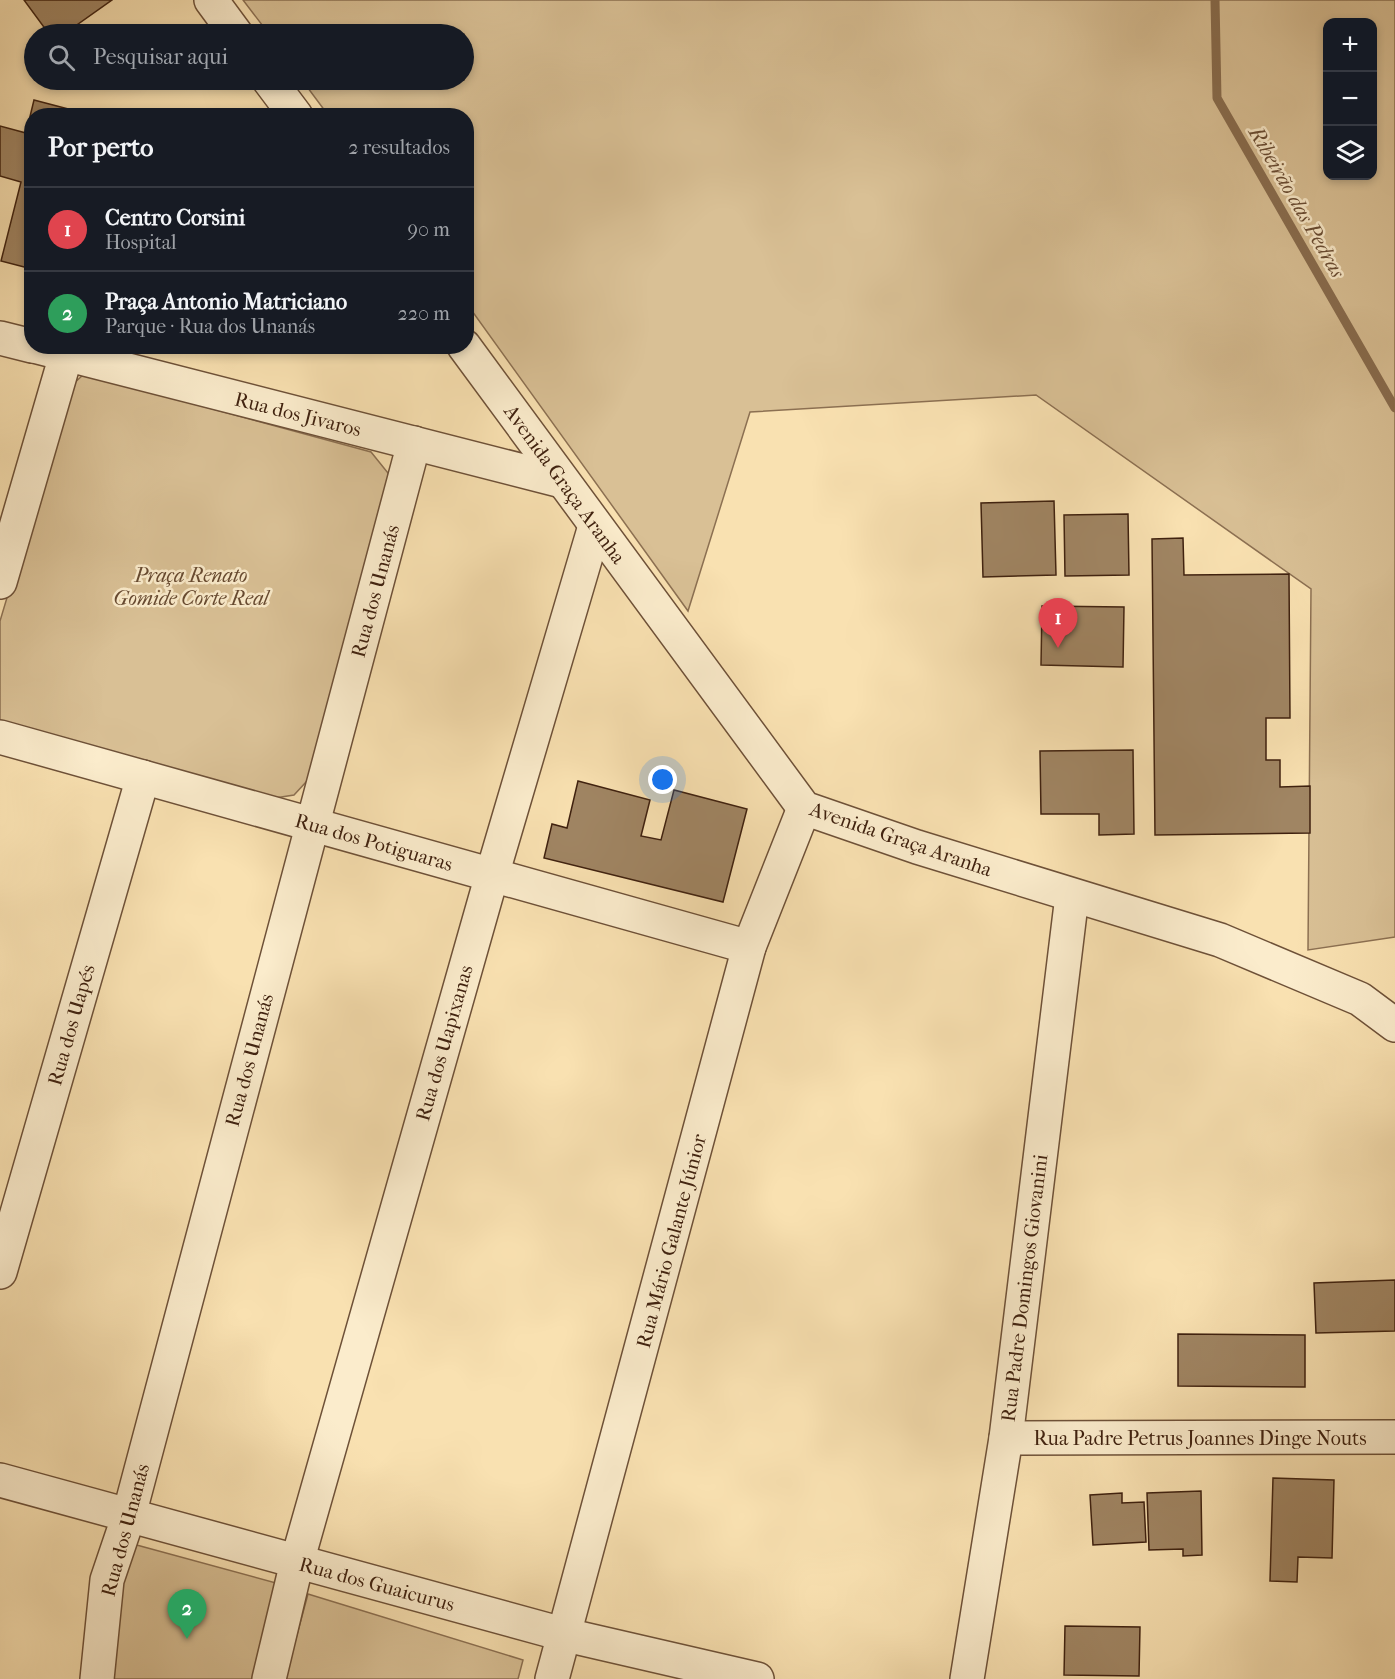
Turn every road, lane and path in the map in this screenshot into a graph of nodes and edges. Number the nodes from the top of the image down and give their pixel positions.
1 (211, 0) edge
2 (229, 24) edge
3 (276, 90) edge
4 (290, 108) edge
5 (0, 338) edge
6 (24, 344) edge
7 (62, 354) edge
8 (470, 354) edge
9 (66, 355) junction
10 (414, 443) junction
11 (562, 481) junction
12 (595, 526) junction
13 (0, 582) edge
14 (0, 737) edge
15 (143, 777) junction
16 (804, 808) junction
17 (312, 824) junction
18 (492, 875) junction
19 (1071, 896) junction
20 (748, 947) junction
21 (1395, 1025) edge
22 (0, 1272) edge
23 (1395, 1437) edge
24 (1006, 1438) junction
25 (0, 1480) edge
26 (129, 1515) junction
27 (297, 1562) junction
28 (566, 1635) junction
29 (97, 1679) edge
30 (269, 1679) edge
31 (552, 1679) edge
32 (757, 1679) edge
33 (967, 1679) edge

1 - 2 street
3 - 4 street
5 - 6 street, Rua dos Jivaros
7 - 9 street, Rua dos Jivaros
8 - 11 street, Avenida Graça Aranha
9 - 10 street, Rua dos Jivaros
9 - 13 street
10 - 11 street, Rua dos Jivaros
10 - 17 street, Rua dos Unanás
11 - 12 street, Avenida Graça Aranha
12 - 16 street, Avenida Graça Aranha
12 - 18 street, Rua dos Uapixanas
14 - 15 street, Rua dos Potiguaras
15 - 17 street, Rua dos Potiguaras
15 - 22 street, Rua dos Uapés
16 - 19 street, Avenida Graça Aranha
16 - 20 street, Rua Mário Galante Júnior
17 - 18 street, Rua dos Potiguaras
17 - 26 street, Rua dos Unanás
18 - 20 street, Rua dos Potiguaras
18 - 27 street, Rua dos Uapixanas
19 - 21 street, Avenida Graça Aranha
19 - 24 street, Rua Padre Domingos Giovanini
20 - 28 street, Rua Mário Galante Júnior
23 - 24 street, Rua Padre Petrus Joannes Dinge Nouts
24 - 33 street, Rua Padre Domingos Giovanini
25 - 26 street, Rua dos Guaicurus
26 - 27 street, Rua dos Guaicurus
26 - 29 street, Rua dos Unanás
27 - 28 street, Rua dos Guaicurus
27 - 30 street, Rua dos Uapixanas
28 - 31 street, Rua Mário Galante Júnior
28 - 32 street, Rua dos Guaicurus

